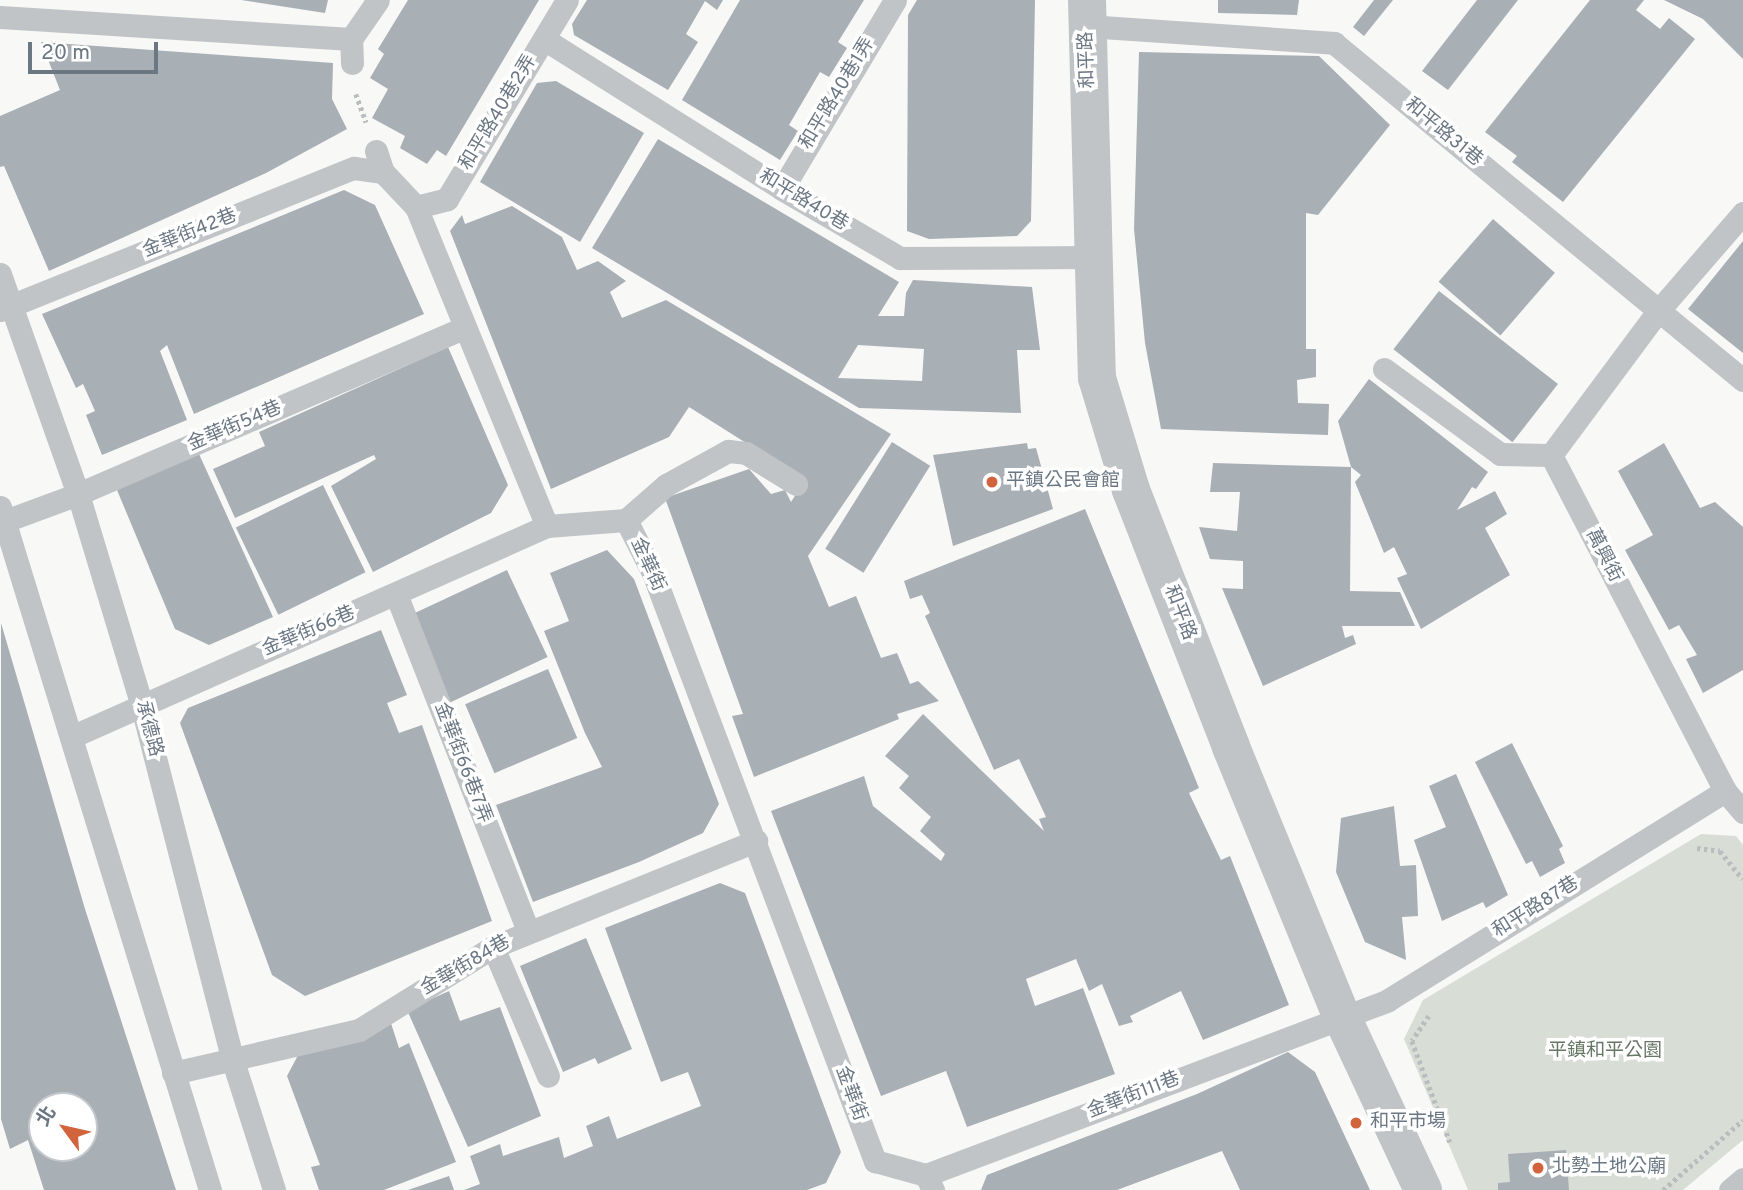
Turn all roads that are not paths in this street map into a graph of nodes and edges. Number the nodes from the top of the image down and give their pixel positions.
1 (378, 0) edge
2 (567, 0) edge
3 (895, 0) edge
4 (1087, 13) edge
5 (0, 17) edge
6 (351, 39) junction
7 (544, 39) junction
8 (352, 63) road end
9 (782, 189) junction
10 (416, 207) junction
11 (1743, 214) edge
12 (1093, 257) junction
13 (0, 274) edge
14 (6, 308) edge
15 (1658, 311) junction
16 (463, 328) junction
17 (1384, 369) dead end
18 (1743, 380) edge
19 (1551, 454) junction
20 (796, 484) dead end
21 (78, 495) junction
22 (2, 514) edge
23 (626, 520) junction
24 (547, 526) junction
25 (396, 594) junction
26 (141, 704) junction
27 (71, 737) junction
28 (1725, 791) junction
29 (1743, 812) edge
30 (756, 841) junction
31 (528, 931) junction
32 (493, 947) junction
33 (1342, 1017) junction
34 (232, 1058) junction
35 (173, 1073) junction
36 (548, 1076) dead end
37 (1743, 1179) edge
38 (925, 1185) edge
39 (210, 1190) edge
40 (274, 1190) edge
41 (1423, 1190) edge
42 (1730, 1190) edge

1 - 6 lane
2 - 7 lane, 和平路40巷2弄
3 - 9 lane, 和平路40巷1弄
4 - 12 street, 和平路
4 - 15 lane, 和平路31巷
5 - 6 lane
6 - 8 lane
7 - 9 lane, 和平路40巷
7 - 10 lane, 和平路40巷2弄
9 - 12 lane, 和平路40巷
10 - 14 lane, 金華街42巷
10 - 16 lane
11 - 15 lane
12 - 33 street, 和平路
13 - 14 lane, 承德路
14 - 21 lane, 承德路
15 - 18 lane, 和平路31巷
15 - 19 lane
16 - 21 lane, 金華街54巷
16 - 24 lane
17 - 19 lane
19 - 28 lane, 萬興街
20 - 23 lane
21 - 22 lane, 金華街54巷
21 - 26 lane, 承德路
22 - 27 lane
23 - 24 lane, 金華街
23 - 30 lane, 金華街
24 - 25 lane, 金華街66巷
25 - 26 lane, 金華街66巷
25 - 31 lane, 金華街66巷7弄
26 - 27 lane, 金華街66巷
26 - 34 lane, 承德路
27 - 35 lane
28 - 29 lane, 萬興街
28 - 33 lane, 和平路87巷
30 - 31 lane, 金華街84巷
30 - 38 lane, 金華街
31 - 32 lane, 金華街84巷
32 - 34 lane, 金華街84巷
32 - 36 lane
33 - 38 lane, 金華街111巷
33 - 41 street, 和平路
34 - 35 lane, 金華街84巷
34 - 40 lane, 承德路
35 - 39 lane
37 - 42 lane

